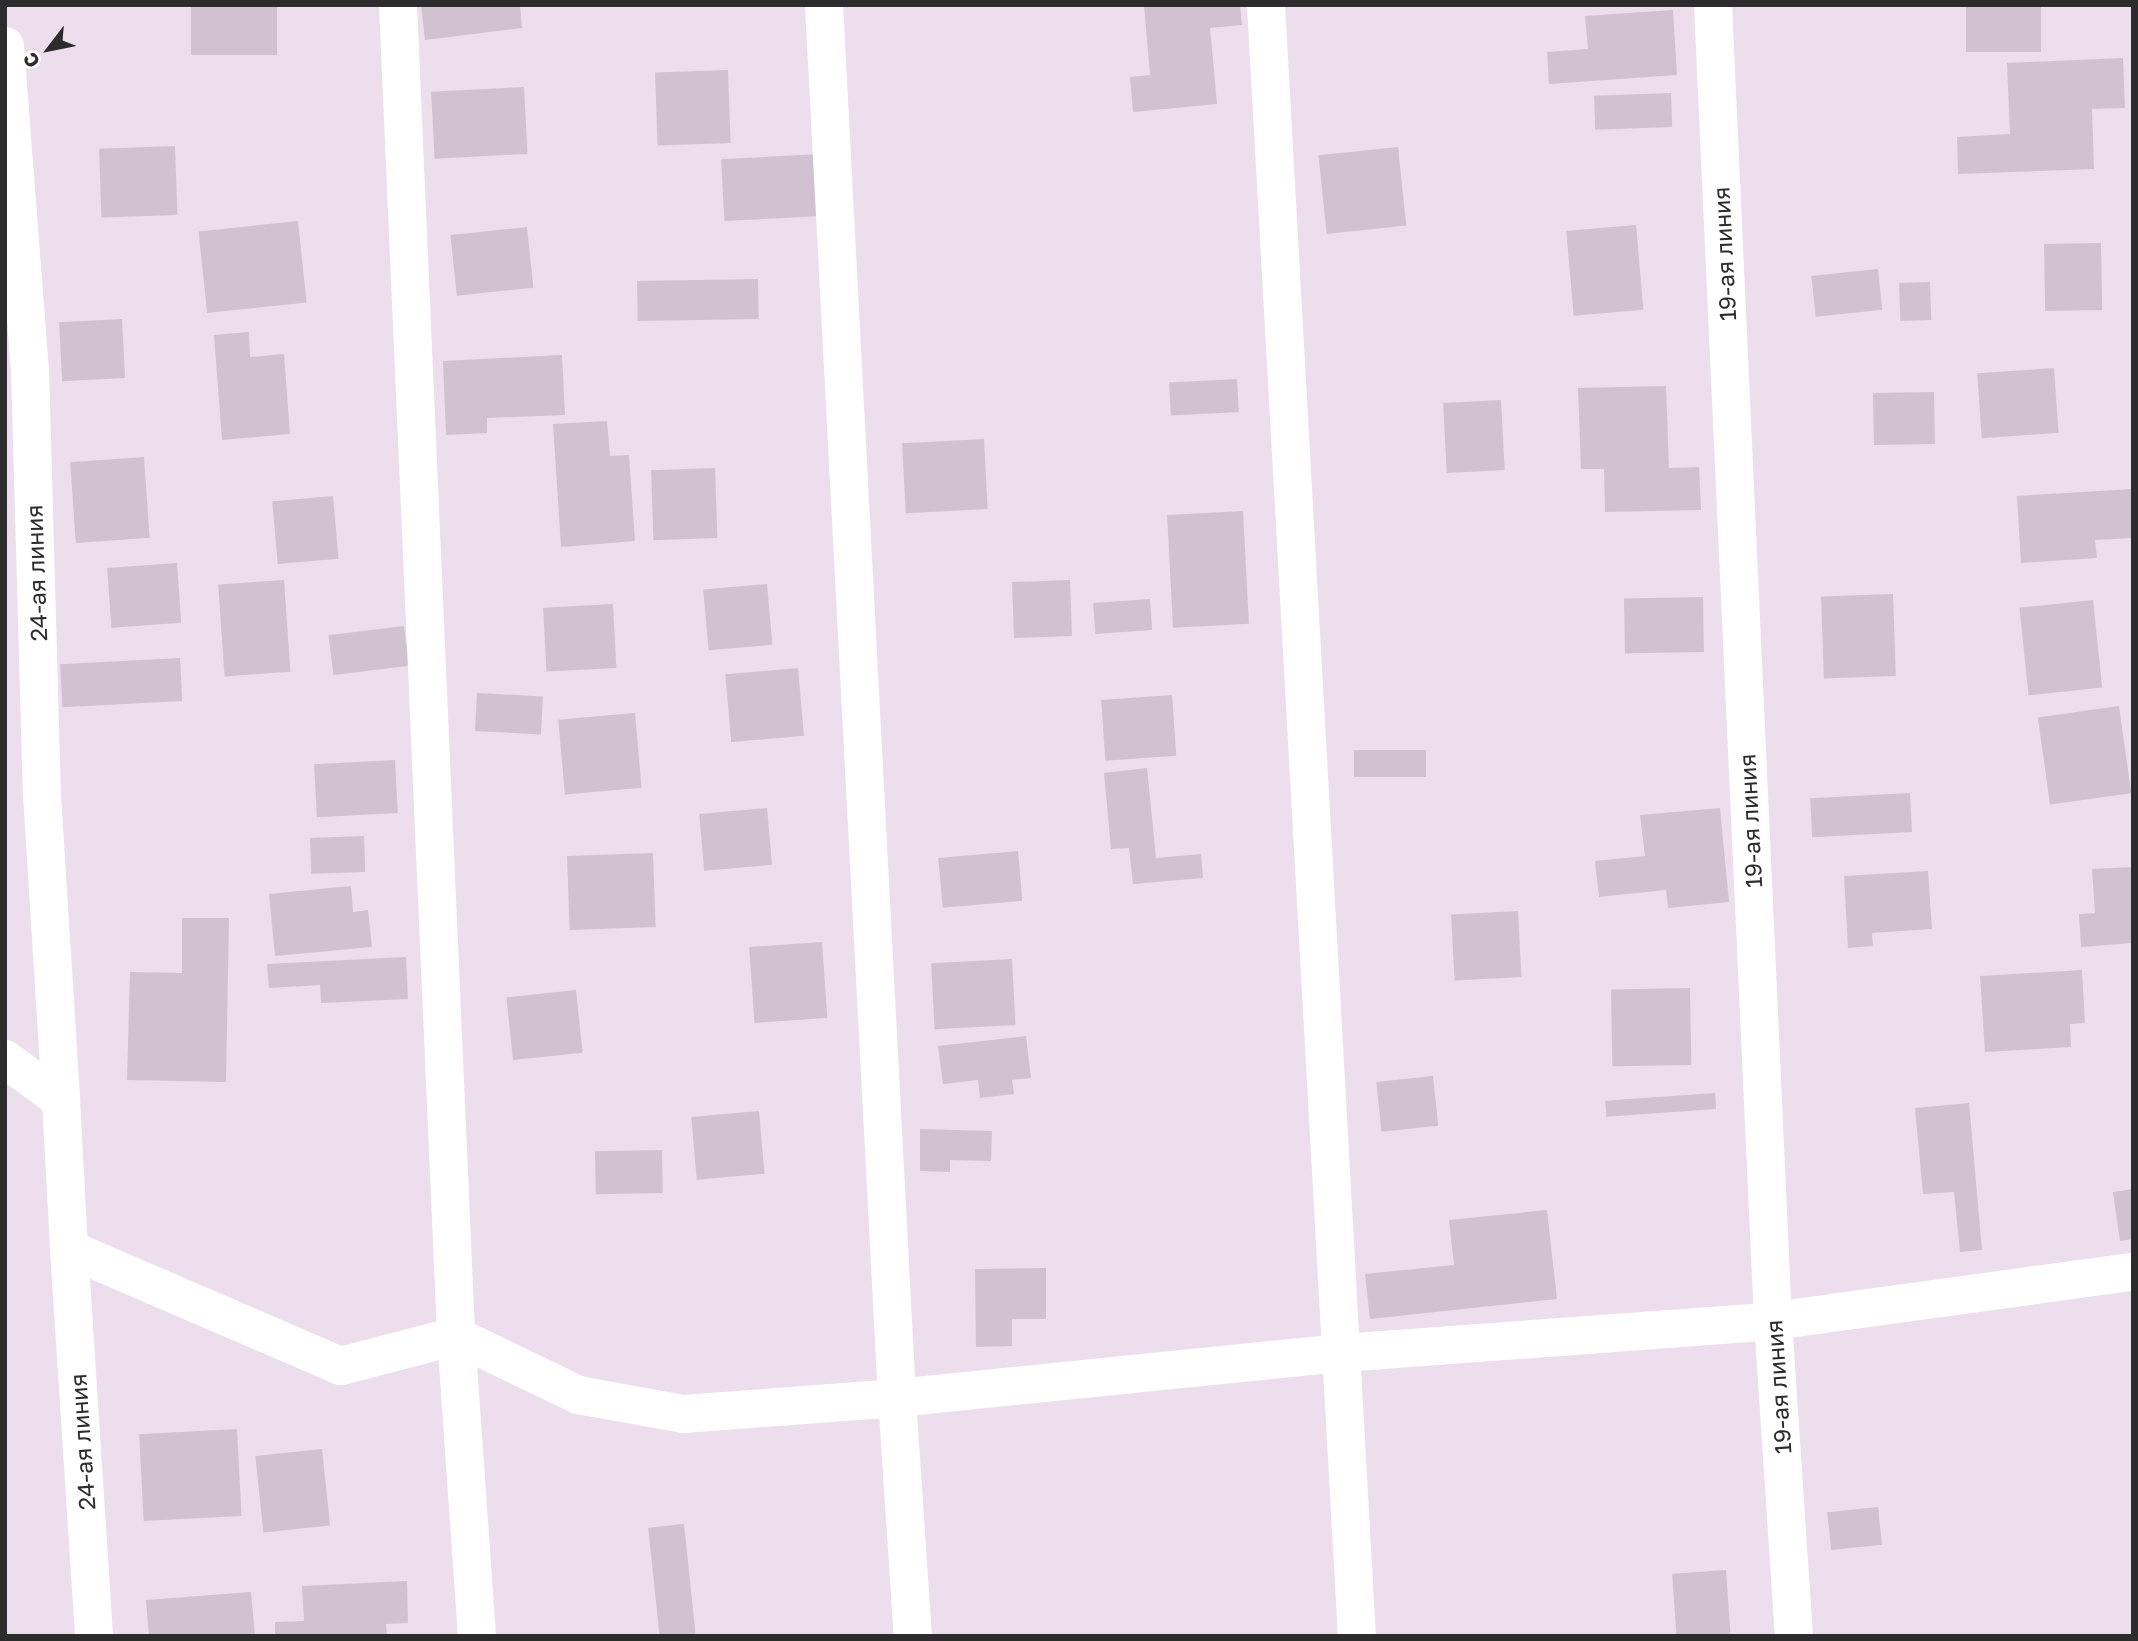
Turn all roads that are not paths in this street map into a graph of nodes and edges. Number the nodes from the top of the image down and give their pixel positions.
1 (398, 5) edge
2 (824, 5) edge
3 (1266, 5) edge
4 (1713, 5) edge
5 (5, 46) edge
6 (5, 1059) edge
7 (61, 1101) junction
8 (69, 1249) junction
9 (2133, 1272) edge
10 (1773, 1321) junction
11 (456, 1336) junction
12 (1342, 1353) junction
13 (897, 1398) junction
14 (94, 1636) edge
15 (477, 1636) edge
16 (913, 1636) edge
17 (1357, 1636) edge
18 (1794, 1636) edge

1 - 11 street
2 - 13 street
3 - 12 street
4 - 10 street, 19-ая линия
5 - 7 street, 24-ая линия
6 - 7 street
7 - 8 street, 24-ая линия
8 - 11 street
8 - 14 street, 24-ая линия
9 - 10 street
10 - 12 street
10 - 18 street, 19-ая линия
11 - 13 street
11 - 15 street
12 - 13 street
12 - 17 street
13 - 16 street

